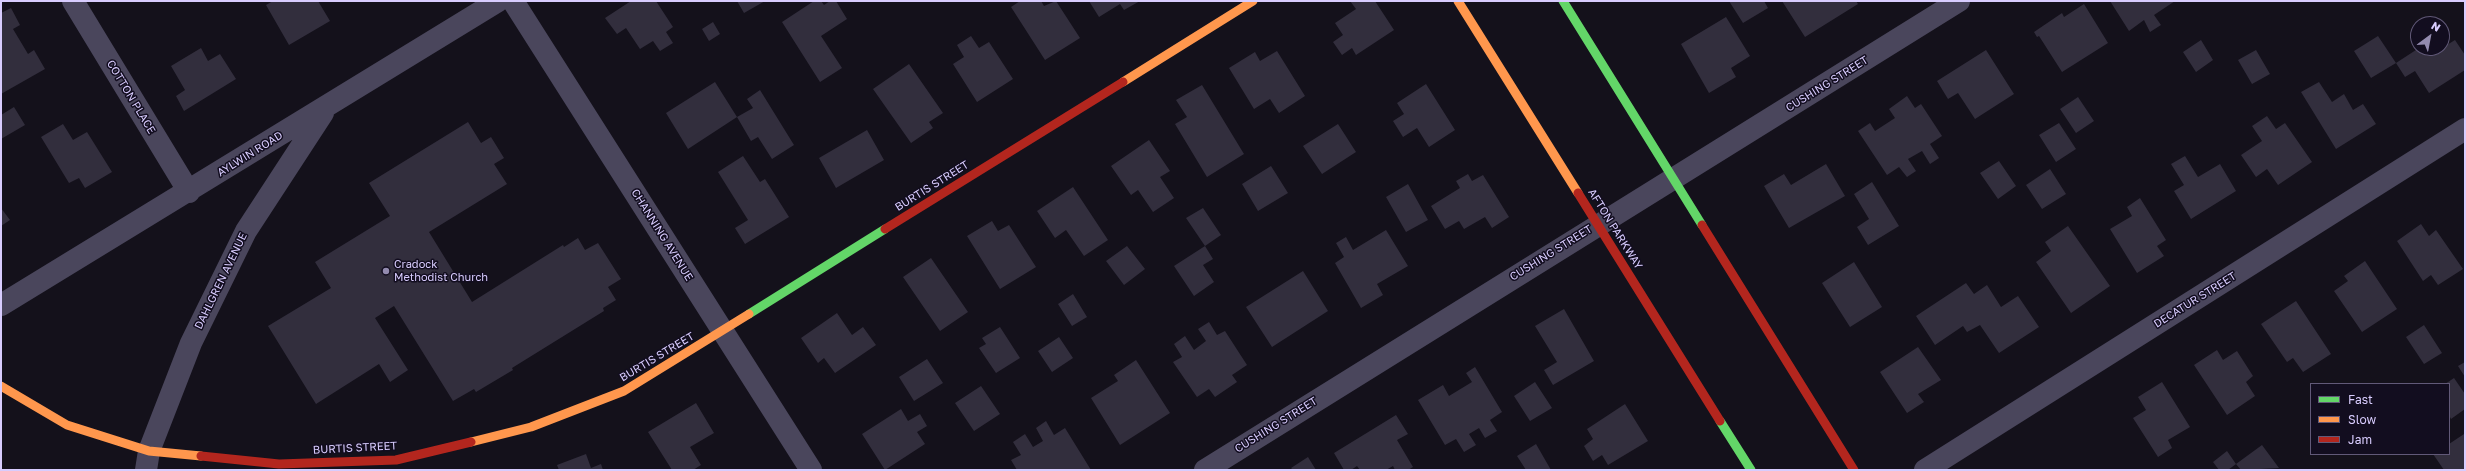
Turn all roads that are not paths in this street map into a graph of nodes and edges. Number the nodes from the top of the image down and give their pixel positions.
1 (73, 1) edge
2 (498, 1) edge
3 (513, 1) edge
4 (1253, 1) edge
5 (1458, 1) edge
6 (1563, 1) edge
7 (1959, 1) edge
8 (327, 107) junction
9 (2465, 129) edge
10 (1674, 180) junction
11 (189, 192) junction
12 (1598, 224) junction
13 (1, 305) edge
14 (723, 331) junction
15 (1, 386) edge
16 (148, 460) edge
17 (811, 470) edge
18 (1205, 470) edge
19 (1751, 470) edge
20 (1854, 470) edge
21 (1925, 470) edge

1 - 11 street, COTTON PLACE
2 - 8 street, AYLWIN ROAD
3 - 14 street, CHANNING AVENUE
4 - 14 street, BURTIS STREET
5 - 12 street, AFTON PARKWAY
6 - 10 street
7 - 10 street, CUSHING STREET
8 - 11 street, AYLWIN ROAD
8 - 16 street, DAHLGREN AVENUE
9 - 21 street, DECATUR STREET
10 - 12 street, CUSHING STREET
10 - 20 street
11 - 13 street, AYLWIN ROAD
12 - 18 street, CUSHING STREET
12 - 19 street, AFTON PARKWAY
14 - 16 street, BURTIS STREET
14 - 17 street, CHANNING AVENUE
15 - 16 street, BURTIS STREET

